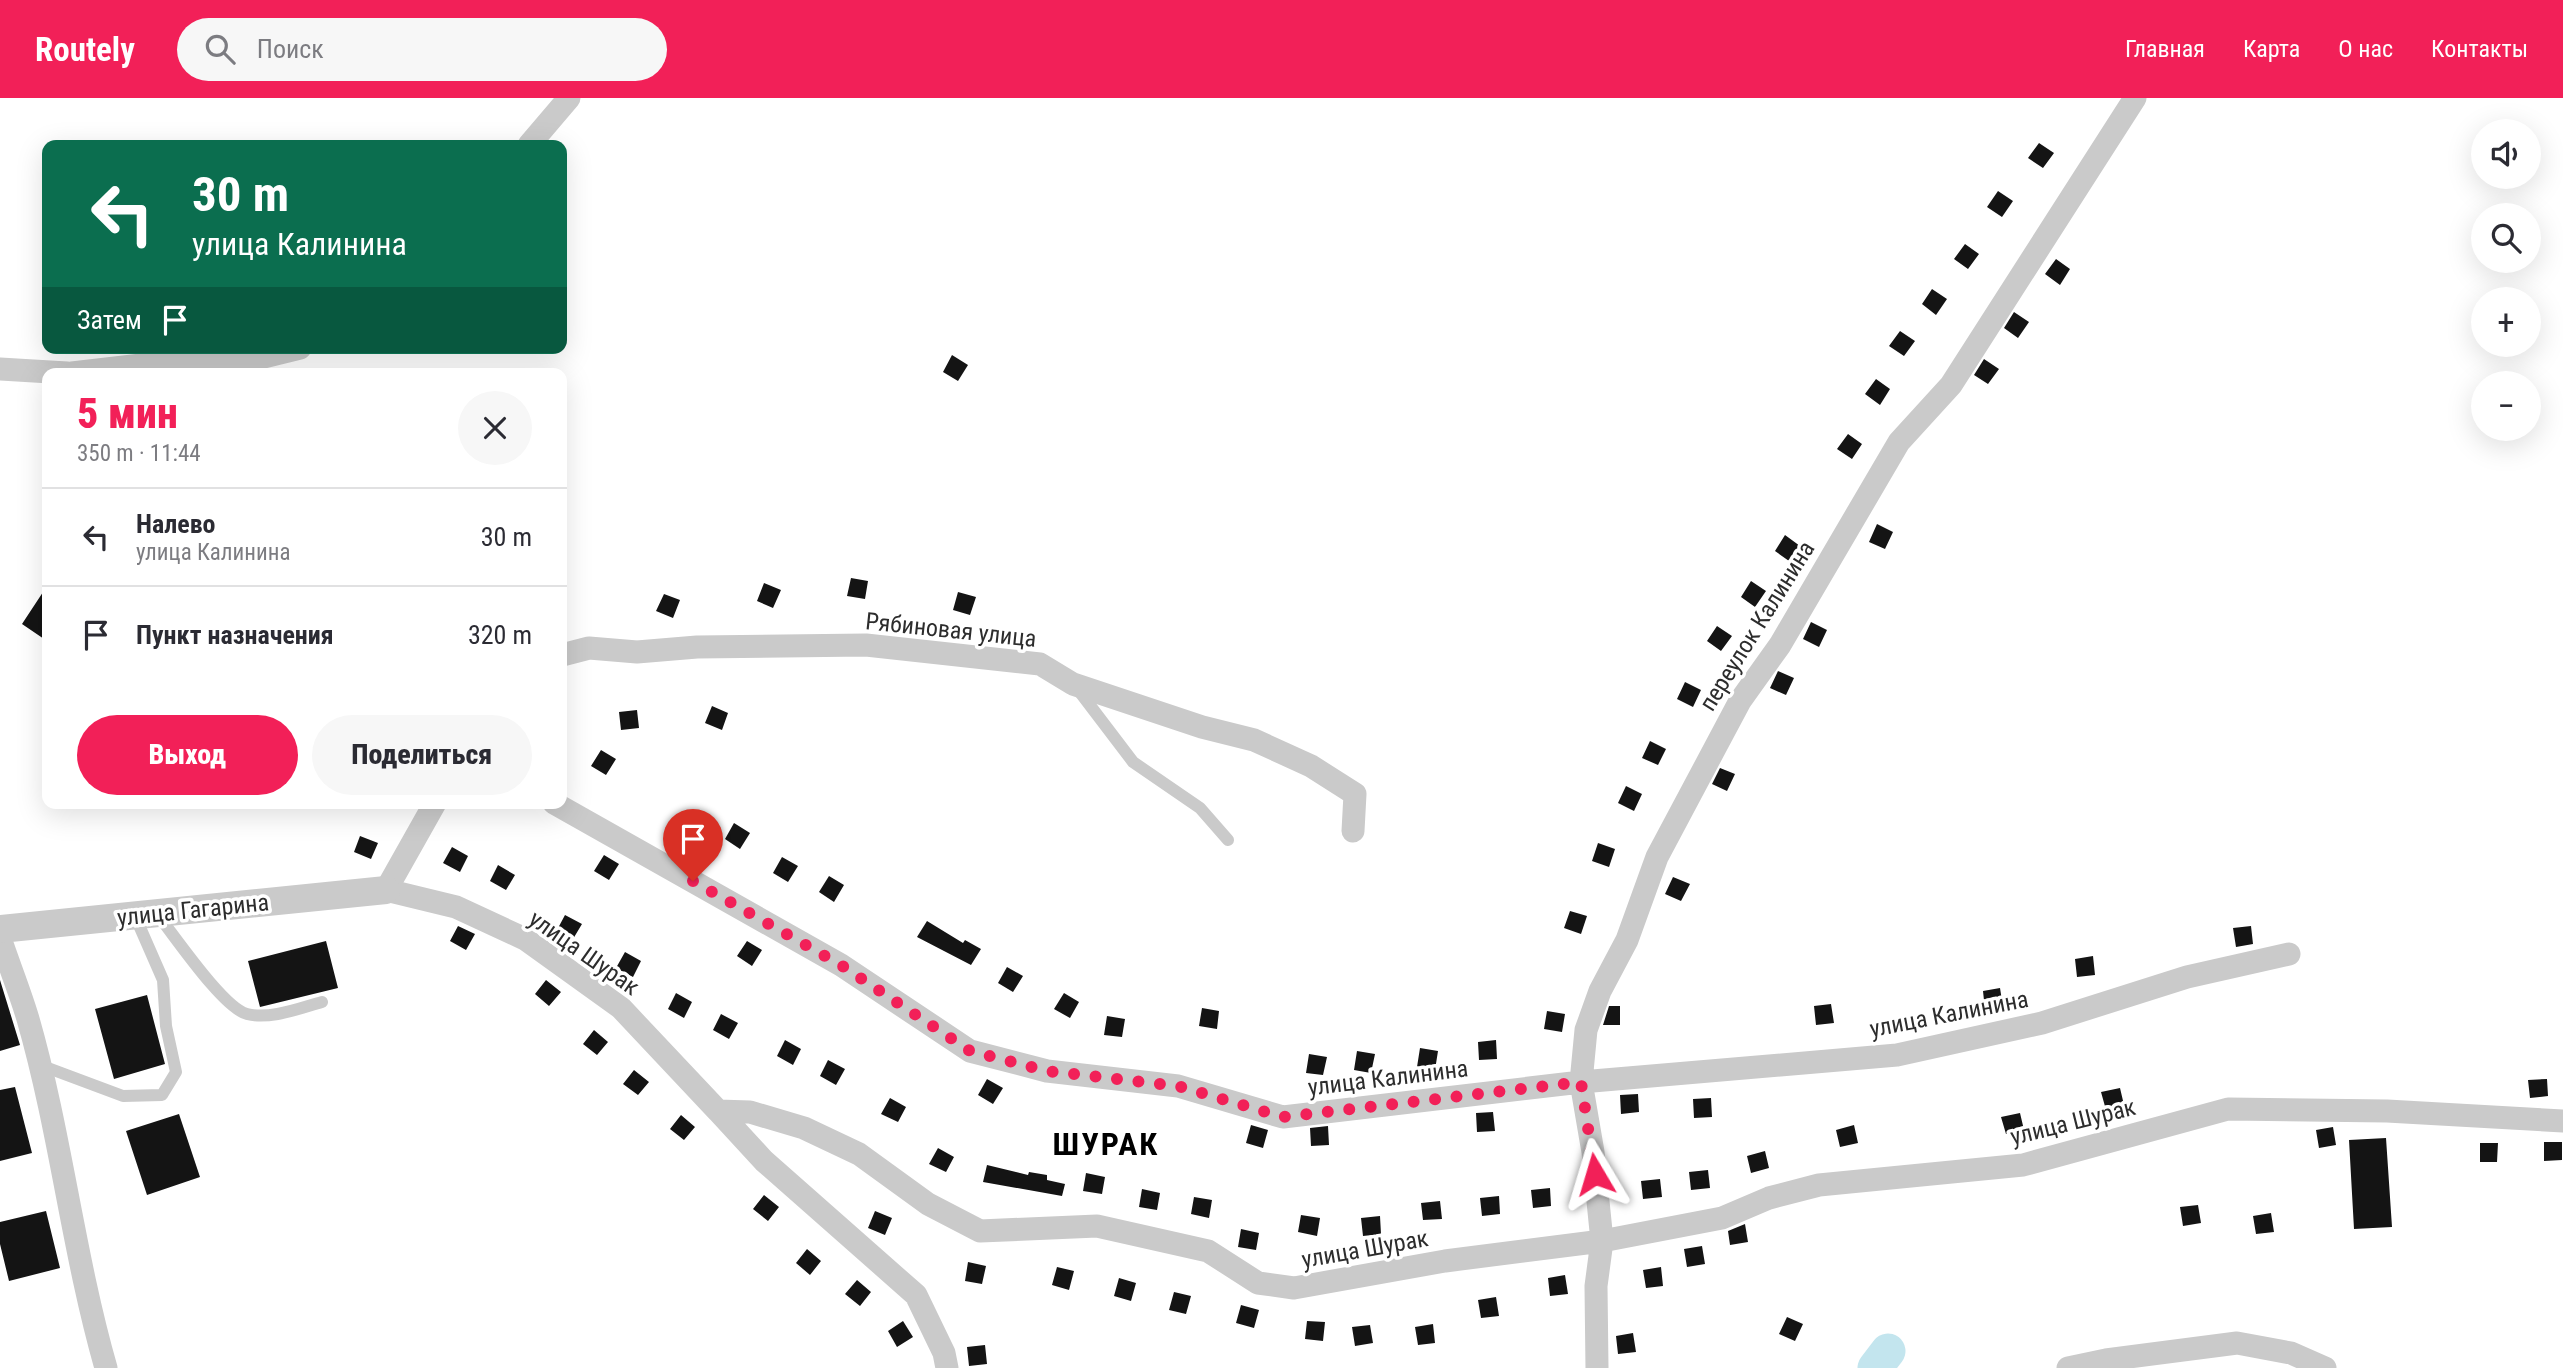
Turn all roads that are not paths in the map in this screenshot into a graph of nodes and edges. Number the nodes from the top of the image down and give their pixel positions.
1 (569, 98) edge
2 (2136, 98) edge
3 (534, 140) edge
4 (276, 354) edge
5 (114, 368) edge
6 (0, 369) edge
7 (42, 371) edge
8 (567, 654) edge
9 (1073, 684) junction
10 (432, 809) edge
11 (565, 809) edge
12 (1353, 831) dead end
13 (1227, 840) dead end
14 (386, 890) junction
15 (146, 914) junction
16 (0, 929) edge
17 (0, 938) edge
18 (2289, 954) dead end
19 (322, 1002) dead end
20 (38, 1065) junction
21 (1581, 1082) junction
22 (718, 1111) junction
23 (2563, 1121) edge
24 (1602, 1241) junction
25 (106, 1368) edge
26 (947, 1368) edge
27 (1597, 1368) edge
28 (2068, 1368) edge
29 (2325, 1368) edge

1 - 3 street
2 - 21 street, переулок Калинина
4 - 5 street
6 - 7 street
8 - 9 street, Рябиновая улица
9 - 12 street, Рябиновая улица
9 - 13 lane
10 - 14 street
11 - 21 street, улица Калинина
14 - 15 street, улица Гагарина
14 - 22 street, улица Шурак
15 - 16 street, улица Гагарина
15 - 19 lane
15 - 20 lane
17 - 20 street
18 - 21 street, улица Калинина
20 - 25 street
21 - 24 street, переулок Калинина
22 - 24 street, улица Шурак
22 - 26 street, улица Шурак
23 - 24 street, улица Шурак
24 - 27 street
28 - 29 street

